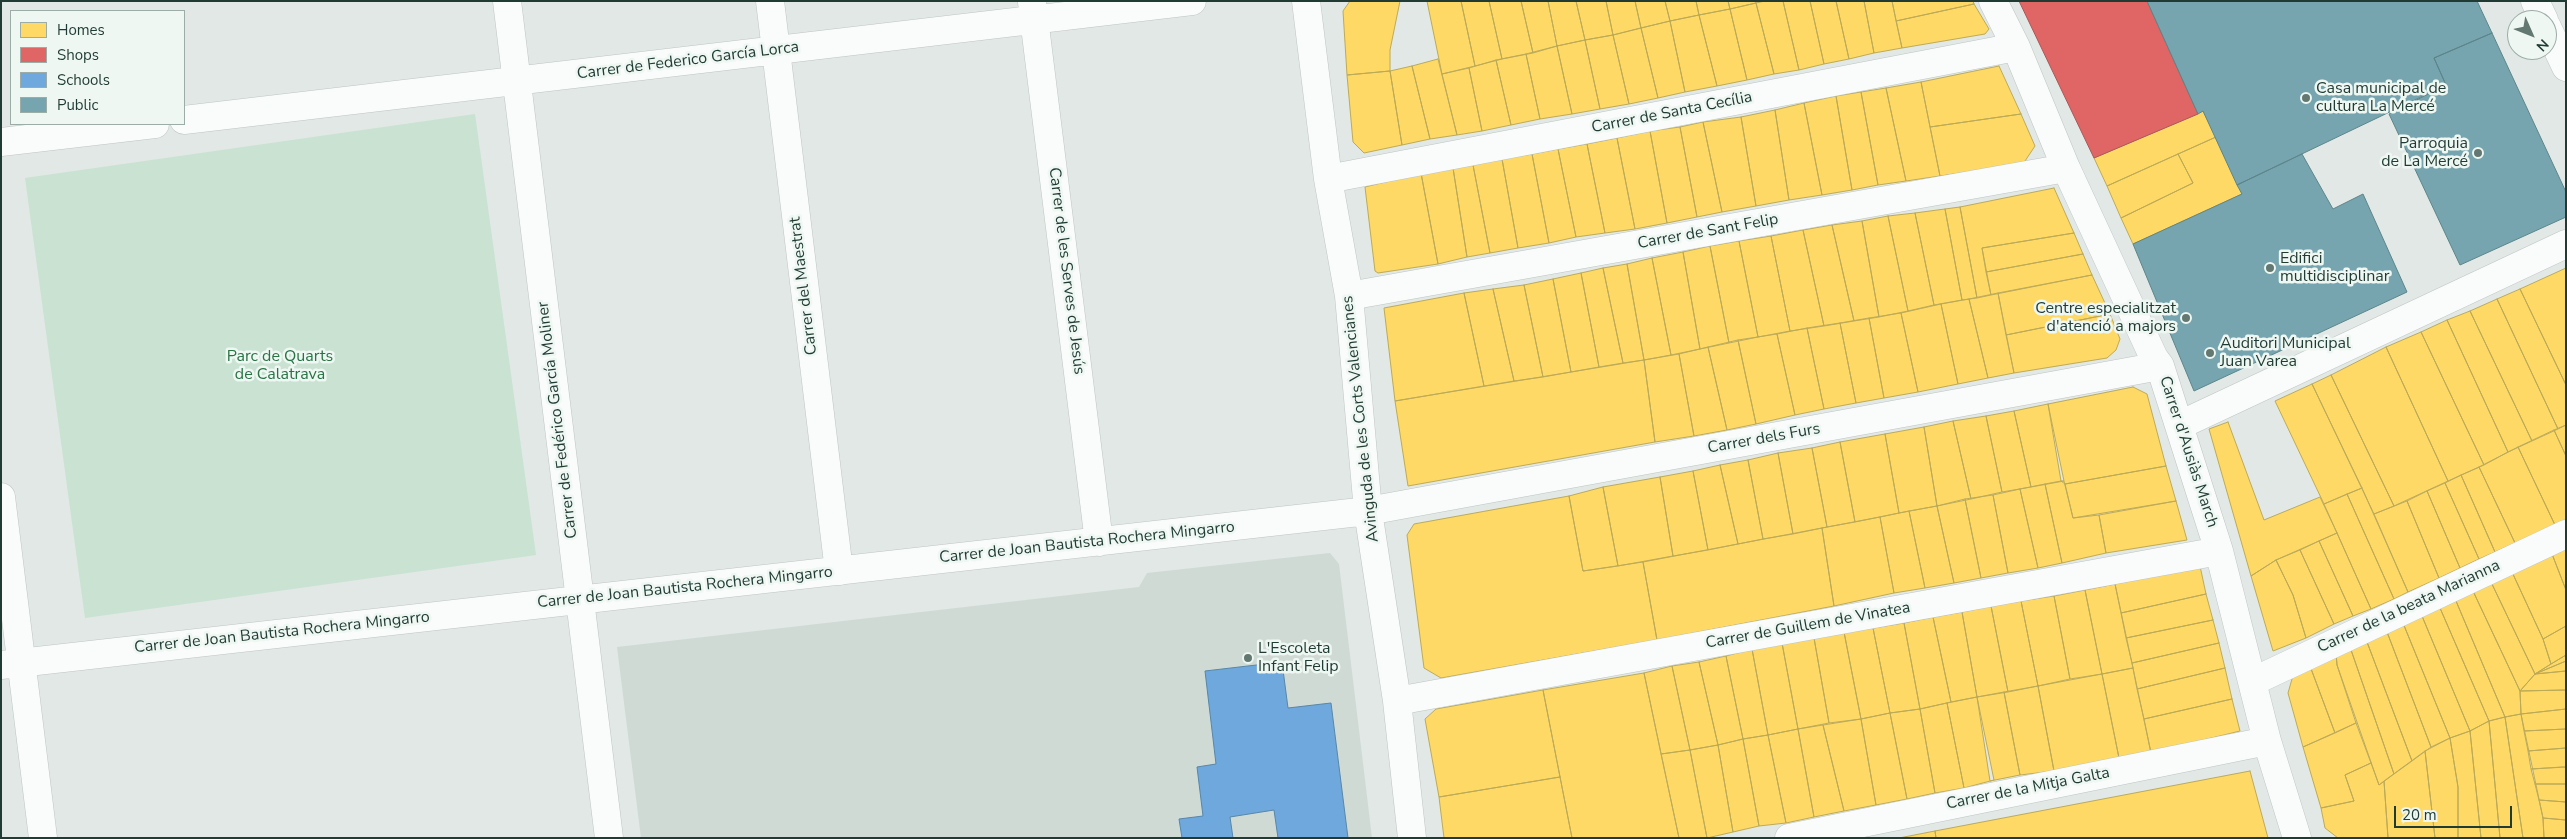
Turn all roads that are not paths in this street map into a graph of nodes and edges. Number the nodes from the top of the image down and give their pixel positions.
1 (507, 1) edge
2 (770, 1) edge
3 (1192, 1) edge
4 (1306, 1) edge
5 (1994, 1) edge
6 (1033, 11) edge
7 (2016, 47) junction
8 (2557, 48) edge
9 (776, 50) junction
10 (2566, 67) edge
11 (516, 81) junction
12 (185, 120) edge
13 (146, 125) edge
14 (1, 142) edge
15 (2066, 168) junction
16 (1328, 179) junction
17 (2566, 244) edge
18 (1349, 296) junction
19 (2160, 366) junction
20 (2180, 425) junction
21 (1, 497) edge
22 (1368, 511) junction
23 (2566, 534) edge
24 (1099, 542) junction
25 (2219, 551) junction
26 (839, 571) junction
27 (580, 600) junction
28 (11, 664) edge
29 (2254, 681) junction
30 (1397, 701) junction
31 (2267, 741) junction
32 (43, 838) edge
33 (609, 838) edge
34 (1412, 838) edge
35 (1789, 838) edge
36 (2297, 838) edge

1 - 11 street, Carrer de Fedérico García Moliner
2 - 9 street, Carrer del Maestrat
3 - 6 street, Carrer de Federico García Lorca
4 - 16 street, Avinguda de les Corts Valencianes
5 - 7 street, Carrer d'Ausiàs March
6 - 9 street, Carrer de Federico García Lorca
6 - 24 street, Carrer de les Serves de Jesús
7 - 15 street, Carrer d'Ausiàs March
7 - 16 street, Carrer de Santa Cecília
8 - 10 street
9 - 11 street, Carrer de Federico García Lorca
9 - 26 street, Carrer del Maestrat
11 - 12 street, Carrer de Federico García Lorca
11 - 27 street, Carrer de Fedérico García Moliner
13 - 14 street
15 - 18 street, Carrer de Sant Felip
15 - 19 street, Carrer d'Ausiàs March
16 - 18 street, Avinguda de les Corts Valencianes
17 - 20 street
18 - 22 street, Avinguda de les Corts Valencianes
19 - 20 street, Carrer d'Ausiàs March
19 - 22 street, Carrer dels Furs
20 - 25 street, Carrer d'Ausiàs March
21 - 28 street
22 - 24 street, Carrer de Joan Bautista Rochera Mingarro
22 - 30 street, Avinguda de les Corts Valencianes
23 - 29 street, Carrer de la beata Marianna
24 - 26 street, Carrer de Joan Bautista Rochera Mingarro
25 - 29 street, Carrer d'Ausiàs March
25 - 30 street, Carrer de Guillem de Vinatea
26 - 27 street, Carrer de Joan Bautista Rochera Mingarro
27 - 28 street, Carrer de Joan Bautista Rochera Mingarro
27 - 33 street, Carrer de Fedérico García Moliner
28 - 32 street
29 - 31 street, Carrer d'Ausiàs March
30 - 34 street, Avinguda de les Corts Valencianes
31 - 35 street, Carrer de la Mitja Galta
31 - 36 street, Carrer d'Ausiàs March

